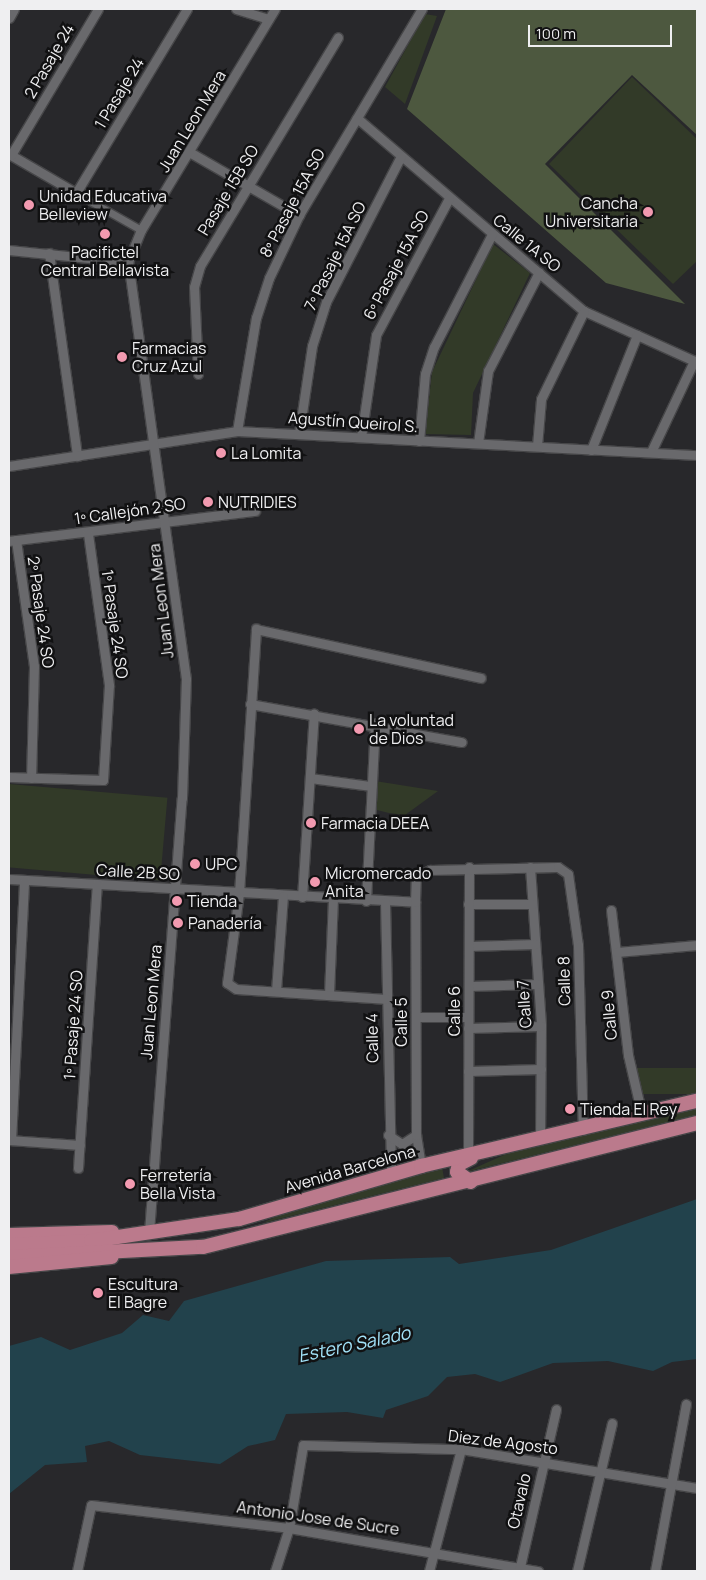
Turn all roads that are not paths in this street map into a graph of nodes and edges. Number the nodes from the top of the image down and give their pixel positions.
1 (14, 9) edge
2 (98, 9) edge
3 (187, 9) edge
4 (236, 9) edge
5 (275, 9) edge
6 (422, 9) edge
7 (9, 18) edge
8 (269, 19) junction
9 (338, 37) dead end
10 (357, 118) junction
11 (192, 153) junction
12 (10, 154) edge
13 (401, 156) junction
14 (249, 185) junction
15 (76, 192) junction
16 (449, 198) junction
17 (299, 215) junction
18 (142, 230) junction
19 (492, 234) junction
20 (9, 250) edge
21 (49, 253) junction
22 (128, 262) junction
23 (539, 272) junction
24 (584, 311) junction
25 (637, 335) junction
26 (696, 361) edge
27 (198, 374) dead end
28 (237, 431) junction
29 (299, 433) junction
30 (360, 437) junction
31 (419, 441) junction
32 (478, 443) junction
33 (154, 444) junction
34 (537, 446) junction
35 (591, 450) junction
36 (651, 452) junction
37 (697, 455) edge
38 (76, 456) junction
39 (9, 466) edge
40 (255, 511) dead end
41 (166, 519) junction
42 (88, 533) junction
43 (12, 541) edge
44 (482, 678) dead end
45 (250, 704) junction
46 (314, 713) junction
47 (375, 723) junction
48 (462, 742) dead end
49 (9, 777) edge
50 (31, 778) junction
51 (310, 778) junction
52 (372, 786) junction
53 (469, 867) junction
54 (530, 867) junction
55 (416, 876) joint
56 (9, 879) edge
57 (24, 880) junction
58 (97, 885) junction
59 (175, 889) junction
60 (239, 893) junction
61 (283, 896) junction
62 (302, 897) junction
63 (333, 899) junction
64 (366, 901) junction
65 (385, 902) junction
66 (415, 902) junction
67 (468, 904) junction
68 (532, 904) junction
69 (611, 910) dead end
70 (535, 944) junction
71 (697, 945) edge
72 (469, 946) junction
73 (617, 952) junction
74 (537, 984) junction
75 (469, 986) junction
76 (276, 990) junction
77 (329, 994) junction
78 (387, 999) junction
79 (416, 1017) junction
80 (468, 1018) junction
81 (541, 1026) junction
82 (468, 1028) junction
83 (541, 1069) junction
84 (468, 1071) junction
85 (697, 1101) edge
86 (642, 1115) junction
87 (697, 1123) edge
88 (583, 1130) junction
89 (388, 1134) junction
90 (416, 1135) junction
91 (540, 1139) junction
92 (10, 1140) edge
93 (80, 1145) junction
94 (486, 1152) junction
95 (468, 1156) junction
96 (439, 1162) junction
97 (421, 1166) junction
98 (78, 1168) dead end
99 (391, 1175) junction
100 (471, 1182) junction
101 (434, 1192) junction
102 (149, 1232) junction
103 (9, 1251) edge
104 (686, 1404) dead end
105 (556, 1409) dead end
106 (612, 1423) dead end
107 (461, 1449) junction
108 (544, 1462) junction
109 (600, 1470) junction
110 (672, 1483) junction
111 (697, 1488) edge
112 (289, 1528) junction
113 (435, 1551) junction
114 (519, 1569) edge
115 (77, 1571) edge
116 (275, 1571) edge
117 (429, 1571) edge
118 (538, 1571) edge
119 (577, 1571) edge
120 (655, 1571) edge

1 - 7 street
2 - 12 street, 2 Pasaje 24
3 - 15 street, 1 Pasaje 24
4 - 8 street
5 - 8 street, Juan Leon Mera
6 - 10 street, 8º Pasaje 15A SO
8 - 11 street, Juan Leon Mera
9 - 14 street, Pasaje 15B SO
10 - 13 street, Calle 1A SO
10 - 17 street, 8º Pasaje 15A SO
11 - 14 street
11 - 18 street, Juan Leon Mera
12 - 15 street
13 - 16 street, Calle 1A SO
13 - 29 street, 7º Pasaje 15A SO
14 - 17 street
14 - 27 street, Pasaje 15B SO
15 - 18 street
16 - 19 street, Calle 1A SO
16 - 30 street, 6º Pasaje 15A SO
17 - 28 street, 8º Pasaje 15A SO
18 - 22 street, Juan Leon Mera
19 - 23 street, Calle 1A SO
19 - 31 street
20 - 21 street
21 - 22 street
21 - 38 street
22 - 33 street, Juan Leon Mera
23 - 24 street, Calle 1A SO
23 - 32 street
24 - 25 street, Calle 1A SO
24 - 34 street
25 - 26 street, Calle 1A SO
25 - 35 street
26 - 36 street
28 - 29 street, Agustín Queirol S.
28 - 33 street, Agustín Queirol S.
29 - 30 street, Agustín Queirol S.
30 - 31 street, Agustín Queirol S.
31 - 32 street, Agustín Queirol S.
32 - 34 street, Agustín Queirol S.
33 - 38 street, Agustín Queirol S.
33 - 41 street, Juan Leon Mera
34 - 35 street, Agustín Queirol S.
35 - 36 street, Agustín Queirol S.
36 - 37 street, Agustín Queirol S.
38 - 39 street, Agustín Queirol S.
40 - 41 street, 1º Callejón 2 SO
41 - 42 street, 1º Callejón 2 SO
41 - 59 street, Juan Leon Mera
42 - 43 street, 1º Callejón 2 SO
42 - 50 street, 1º Pasaje 24 SO
43 - 50 street, 2º Pasaje 24 SO
44 - 45 street
45 - 46 street
45 - 60 street
46 - 47 street
46 - 51 street
47 - 48 street
47 - 52 street
49 - 50 street
51 - 52 street
51 - 62 street
52 - 64 street
53 - 54 street, Calle 8
53 - 55 street, Calle 8
53 - 67 street, Calle 6
54 - 68 street, Calle 7
54 - 88 street, Calle 8
55 - 66 street, Calle 5
56 - 57 street, Calle 2B SO
57 - 58 street, Calle 2B SO
57 - 92 street
58 - 59 street, Calle 2B SO
58 - 93 street, 1º Pasaje 24 SO
59 - 60 street, Calle 2B SO
59 - 102 street, Juan Leon Mera
60 - 61 street, Calle 2B SO
60 - 76 street
61 - 62 street, Calle 2B SO
61 - 76 street
62 - 63 street, Calle 2B SO
63 - 64 street, Calle 2B SO
63 - 77 street
64 - 65 street, Calle 2B SO
65 - 66 street, Calle 2B SO
65 - 78 street, Calle 4
66 - 79 street, Calle 5
67 - 68 street
67 - 72 street, Calle 6
68 - 70 street, Calle 7
69 - 73 street, Calle 9
70 - 72 street
70 - 74 street, Calle 7
71 - 73 street
72 - 75 street, Calle 6
73 - 86 street, Calle 9
74 - 75 street
74 - 81 street, Calle 7
75 - 80 street, Calle 6
76 - 77 street
77 - 78 street
78 - 89 street, Calle 4
79 - 80 street
79 - 90 street, Calle 5
80 - 82 street, Calle 6
81 - 82 street
81 - 83 street, Calle 7
82 - 84 street, Calle 6
83 - 84 street
83 - 91 street, Calle 7
84 - 95 street, Calle 6
85 - 86 main road, Avenida Barcelona
86 - 88 main road, Avenida Barcelona
87 - 100 main road
88 - 91 main road, Avenida Barcelona
89 - 90 street
89 - 99 street, Calle 4
90 - 97 street, Calle 5
91 - 94 main road, Avenida Barcelona
92 - 93 street
93 - 98 street, 1º Pasaje 24 SO
94 - 95 main road, Avenida Barcelona
94 - 100 main road
95 - 96 main road, Avenida Barcelona
96 - 97 main road, Avenida Barcelona
96 - 101 main road
97 - 99 main road, Avenida Barcelona
99 - 102 main road, Avenida Barcelona
100 - 101 main road
101 - 103 main road
102 - 103 main road, Avenida Barcelona
104 - 110 street
105 - 108 street, Otavalo
106 - 109 street
107 - 108 street, Diez de Agosto
107 - 112 street, Diez de Agosto
107 - 113 street
108 - 109 street, Diez de Agosto
108 - 114 street, Otavalo
109 - 110 street, Diez de Agosto
109 - 119 street
110 - 111 street, Diez de Agosto
110 - 120 street
112 - 113 street, Antonio Jose de Sucre
112 - 115 street, Antonio Jose de Sucre
112 - 116 street
113 - 114 street, Antonio Jose de Sucre
113 - 117 street
114 - 118 street, Antonio Jose de Sucre

